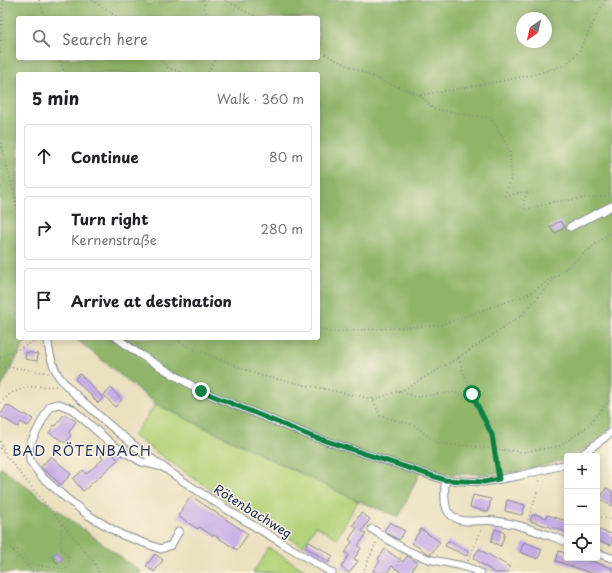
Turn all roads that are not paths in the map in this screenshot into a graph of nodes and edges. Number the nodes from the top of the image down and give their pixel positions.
1 (612, 206) edge
2 (570, 227) dead end
3 (48, 340) edge
4 (120, 340) edge
5 (612, 432) edge
6 (584, 453) edge
7 (564, 465) edge
8 (163, 467) junction
9 (445, 480) junction
10 (372, 529) dead end
11 (179, 531) dead end
12 (564, 541) edge
13 (600, 554) edge
14 (612, 558) edge
15 (332, 573) edge
16 (480, 573) edge

1 - 2 street
3 - 8 street, Rötenbachweg
4 - 9 street
5 - 6 street
7 - 9 street
8 - 11 street, Rötenbachweg
8 - 15 street, Rötenbachweg
9 - 12 street
10 - 16 street
13 - 14 street

